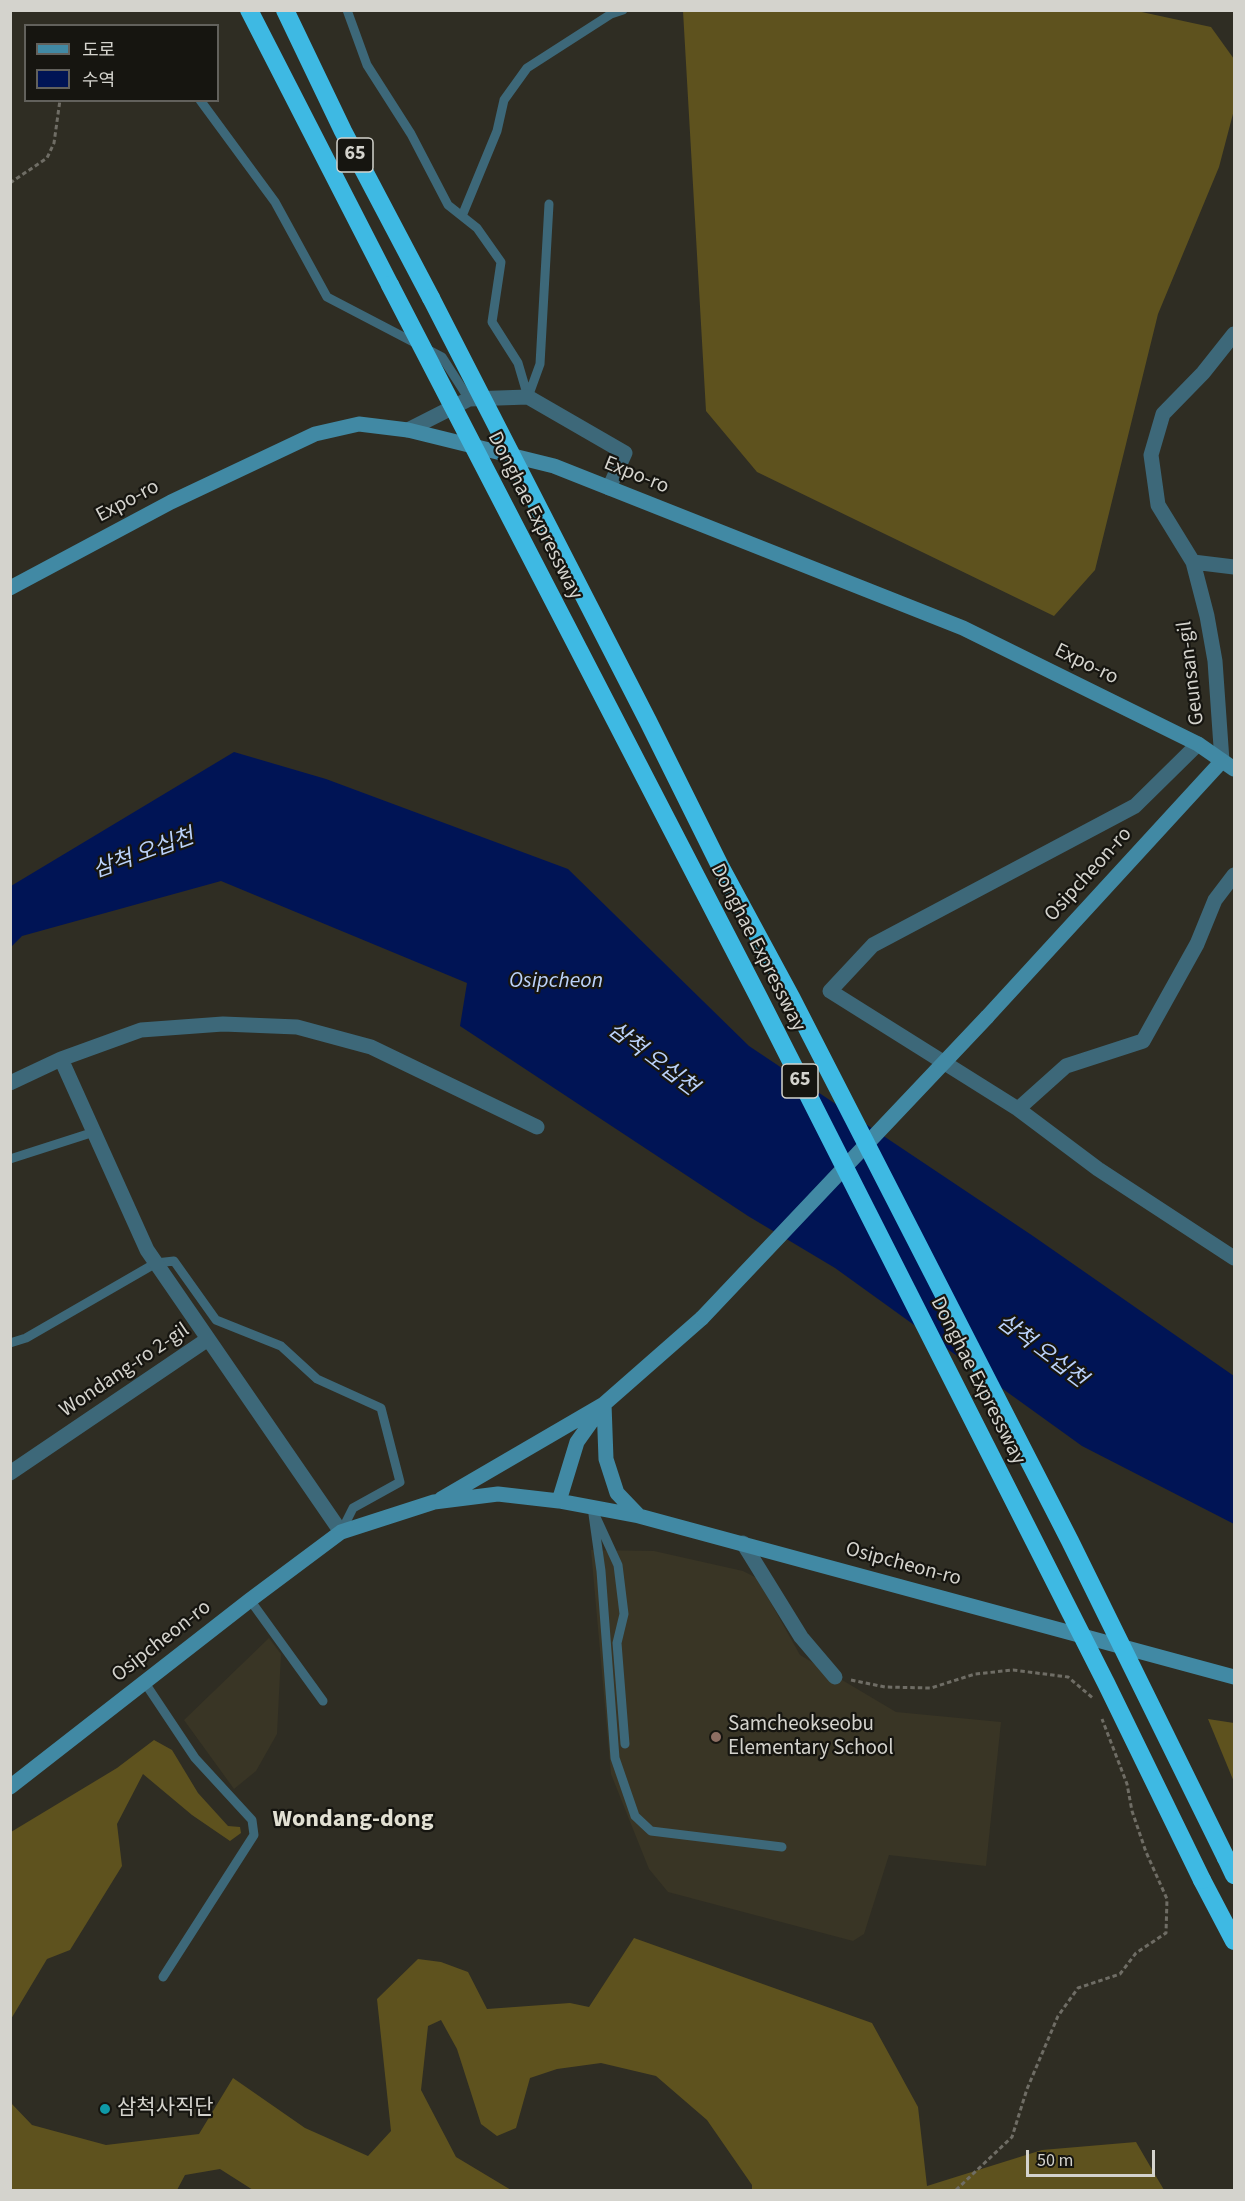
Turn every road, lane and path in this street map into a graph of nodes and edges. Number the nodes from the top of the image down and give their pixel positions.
1 (249, 10) edge
2 (285, 10) edge
3 (347, 10) edge
4 (623, 10) edge
5 (60, 102) edge
6 (201, 102) edge
7 (10, 183) edge
8 (549, 204) dead end
9 (462, 216) junction
10 (1234, 334) edge
11 (528, 397) junction
12 (469, 399) junction
13 (408, 430) junction
14 (609, 488) junction
15 (1193, 562) junction
16 (1234, 567) edge
17 (10, 588) edge
18 (1198, 744) junction
19 (1228, 765) edge
20 (1234, 875) edge
21 (61, 1059) junction
22 (10, 1083) edge
23 (1018, 1109) junction
24 (537, 1127) dead end
25 (94, 1132) junction
26 (10, 1159) edge
27 (1234, 1258) edge
28 (156, 1263) junction
29 (208, 1339) junction
30 (10, 1343) edge
31 (604, 1404) junction
32 (10, 1473) edge
33 (559, 1501) junction
34 (434, 1502) junction
35 (592, 1507) junction
36 (639, 1516) junction
37 (341, 1532) junction
38 (743, 1543) junction
39 (249, 1599) junction
40 (835, 1677) joint
41 (1234, 1677) edge
42 (145, 1683) junction
43 (1095, 1700) dead end
44 (323, 1701) dead end
45 (1099, 1711) dead end
46 (626, 1744) dead end
47 (10, 1786) edge
48 (782, 1847) dead end
49 (1234, 1875) edge
50 (1234, 1941) edge
51 (163, 1977) dead end
52 (956, 2190) edge

1 - 50 highway, Donghae Expressway / 65, bridge
2 - 49 highway, Donghae Expressway / 65, bridge
3 - 9 lane
4 - 9 lane
5 - 7 path
6 - 12 lane
8 - 11 lane
9 - 11 lane
10 - 15 street, Geunsan-gil
11 - 12 street
11 - 14 street
12 - 13 street
13 - 14 street, Expo-ro
13 - 17 street, Expo-ro
14 - 18 street, Expo-ro
15 - 16 street
15 - 19 street, Geunsan-gil
18 - 19 street, Expo-ro
18 - 23 street
19 - 31 street, Osipcheon-ro, bridge
20 - 23 street
21 - 22 street
21 - 24 street
21 - 25 street, Wondang-ro 2-gil
23 - 27 street
25 - 26 lane
25 - 28 street, Wondang-ro 2-gil
28 - 29 street, Wondang-ro 2-gil
28 - 30 lane
28 - 37 lane
29 - 32 street, Wondang-ro 2-gil
29 - 37 street
31 - 33 street
31 - 34 street
31 - 36 street
33 - 34 street, Osipcheon-ro
33 - 35 street, Osipcheon-ro
34 - 37 street, Osipcheon-ro
35 - 36 street, Osipcheon-ro
35 - 46 lane
35 - 48 lane
36 - 38 street, Osipcheon-ro
37 - 39 street, Osipcheon-ro
38 - 40 street
38 - 41 street, Osipcheon-ro
39 - 42 street, Osipcheon-ro
39 - 44 lane
40 - 43 path
42 - 47 street, Osipcheon-ro
42 - 51 lane
45 - 52 path

